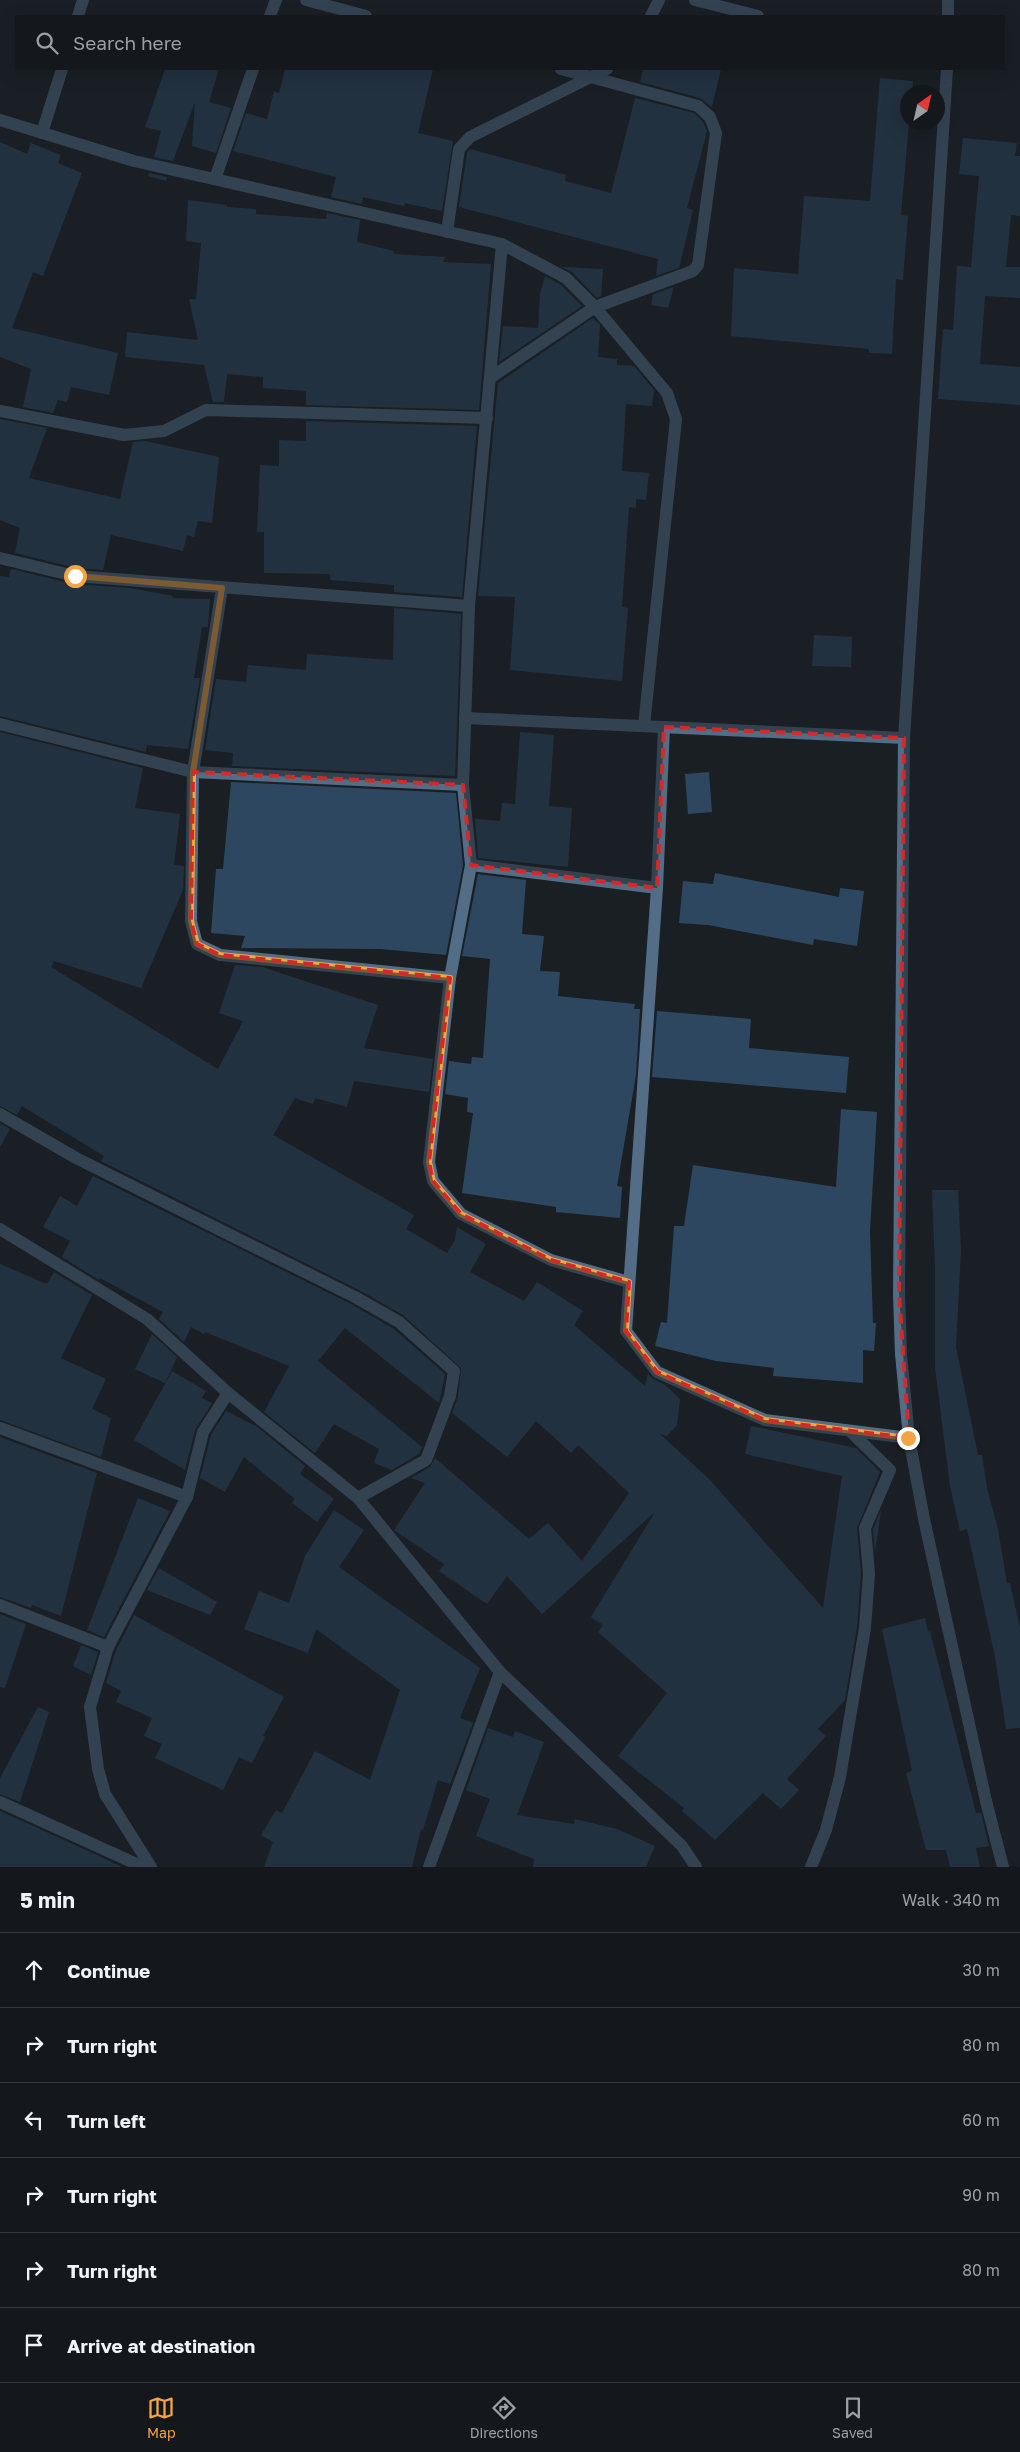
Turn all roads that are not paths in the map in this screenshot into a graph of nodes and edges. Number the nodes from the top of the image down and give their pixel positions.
1 (83, 0) edge
2 (276, 0) edge
3 (306, 0) edge
4 (659, 0) edge
5 (695, 0) edge
6 (948, 0) edge
7 (78, 15) edge
8 (270, 15) edge
9 (362, 15) edge
10 (652, 15) edge
11 (754, 15) edge
12 (948, 15) edge
13 (62, 70) edge
14 (252, 70) edge
15 (565, 70) edge
16 (604, 70) edge
17 (947, 70) edge
18 (590, 77) junction
19 (0, 120) edge
20 (42, 133) junction
21 (215, 179) junction
22 (447, 232) junction
23 (502, 244) junction
24 (595, 307) junction
25 (490, 378) junction
26 (0, 411) edge
27 (487, 418) junction
28 (0, 558) edge
29 (222, 588) junction
30 (469, 606) junction
31 (464, 718) junction
32 (0, 724) edge
33 (644, 726) junction
34 (664, 727) junction
35 (904, 738) junction
36 (193, 772) junction
37 (463, 785) junction
38 (471, 865) junction
39 (657, 888) junction
40 (450, 978) junction
41 (0, 1114) edge
42 (0, 1229) edge
43 (629, 1282) junction
44 (228, 1393) junction
45 (0, 1428) edge
46 (850, 1431) junction
47 (908, 1438) junction
48 (188, 1497) junction
49 (358, 1498) junction
50 (0, 1605) edge
51 (108, 1647) junction
52 (500, 1672) junction
53 (0, 1802) edge
54 (143, 1867) edge
55 (151, 1867) edge
56 (429, 1867) edge
57 (696, 1867) edge
58 (811, 1867) edge
59 (1003, 1867) edge

1 - 7 street
2 - 8 street
3 - 9 street
4 - 10 street
5 - 11 street
6 - 12 street
13 - 20 street
14 - 21 street
15 - 18 street
16 - 18 street
17 - 35 street
18 - 22 street
18 - 24 street
19 - 20 street
20 - 21 street
21 - 22 street
22 - 23 street
23 - 24 street
23 - 25 street
24 - 25 street
24 - 33 street
25 - 27 street
26 - 27 street
27 - 30 street
28 - 29 street
29 - 30 street
29 - 36 street
30 - 31 street
31 - 33 street
31 - 37 street
32 - 36 street
33 - 34 street
34 - 35 street
34 - 39 street
35 - 47 street
36 - 37 street
36 - 40 street
37 - 38 street
38 - 39 street
38 - 40 street
39 - 43 street
40 - 43 street
41 - 49 street
42 - 44 street
43 - 46 street
44 - 48 street
44 - 49 street
45 - 48 street
46 - 47 street
46 - 58 street
47 - 59 street
48 - 51 street
49 - 52 street
50 - 51 street
51 - 55 street
52 - 56 street
52 - 57 street
53 - 54 street

